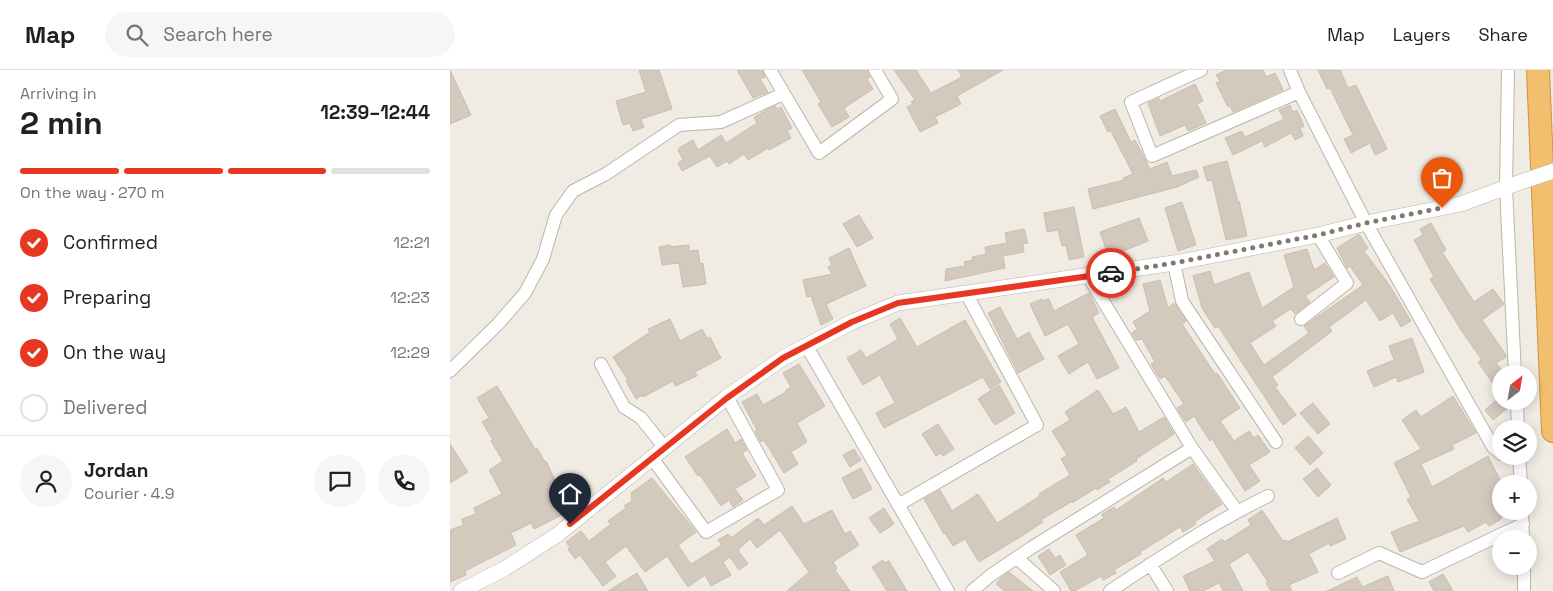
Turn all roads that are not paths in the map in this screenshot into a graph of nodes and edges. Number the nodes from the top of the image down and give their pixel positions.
1 (770, 70) edge
2 (875, 70) edge
3 (1202, 70) edge
4 (1290, 70) edge
5 (1508, 70) edge
6 (1538, 70) edge
7 (1299, 92) junction
8 (783, 94) junction
9 (1553, 171) edge
10 (1511, 186) junction
11 (1366, 223) junction
12 (1318, 235) junction
13 (1174, 263) junction
14 (1088, 276) junction
15 (966, 293) junction
16 (1301, 319) dead end
17 (806, 345) junction
18 (601, 364) dead end
19 (1515, 365) edge
20 (450, 370) edge
21 (727, 398) junction
22 (1553, 431) edge
23 (1276, 442) dead end
24 (1492, 447) edge
25 (665, 448) junction
26 (1192, 448) junction
27 (652, 458) junction
28 (1514, 465) edge
29 (1520, 465) edge
30 (1520, 470) junction
31 (1520, 475) edge
32 (1268, 496) dead end
33 (898, 505) junction
34 (1237, 511) junction
35 (1519, 520) edge
36 (1017, 558) junction
37 (1150, 564) junction
38 (1338, 573) dead end
39 (1524, 575) edge
40 (462, 591) edge
41 (948, 591) edge
42 (972, 591) edge
43 (1054, 591) edge
44 (1110, 591) edge
45 (1167, 591) edge
46 (1524, 591) edge

1 - 8 street
2 - 8 street
3 - 7 street
4 - 7 street
5 - 10 street
6 - 22 highway
7 - 11 street
8 - 20 street
9 - 10 street, bridge
10 - 11 street
10 - 19 street
11 - 12 street
11 - 24 street
12 - 13 street
12 - 16 street
13 - 14 street
13 - 23 street
14 - 15 street
14 - 26 street
15 - 17 street
15 - 33 street
17 - 21 street
17 - 33 street
18 - 25 street
21 - 25 street
21 - 27 street
25 - 27 street
26 - 34 street
26 - 36 street
27 - 40 street
28 - 30 street
29 - 30 street
30 - 31 street
32 - 34 street
33 - 41 street
34 - 37 street
35 - 38 street
36 - 42 street
36 - 43 street
37 - 44 street
37 - 45 street
39 - 46 street

